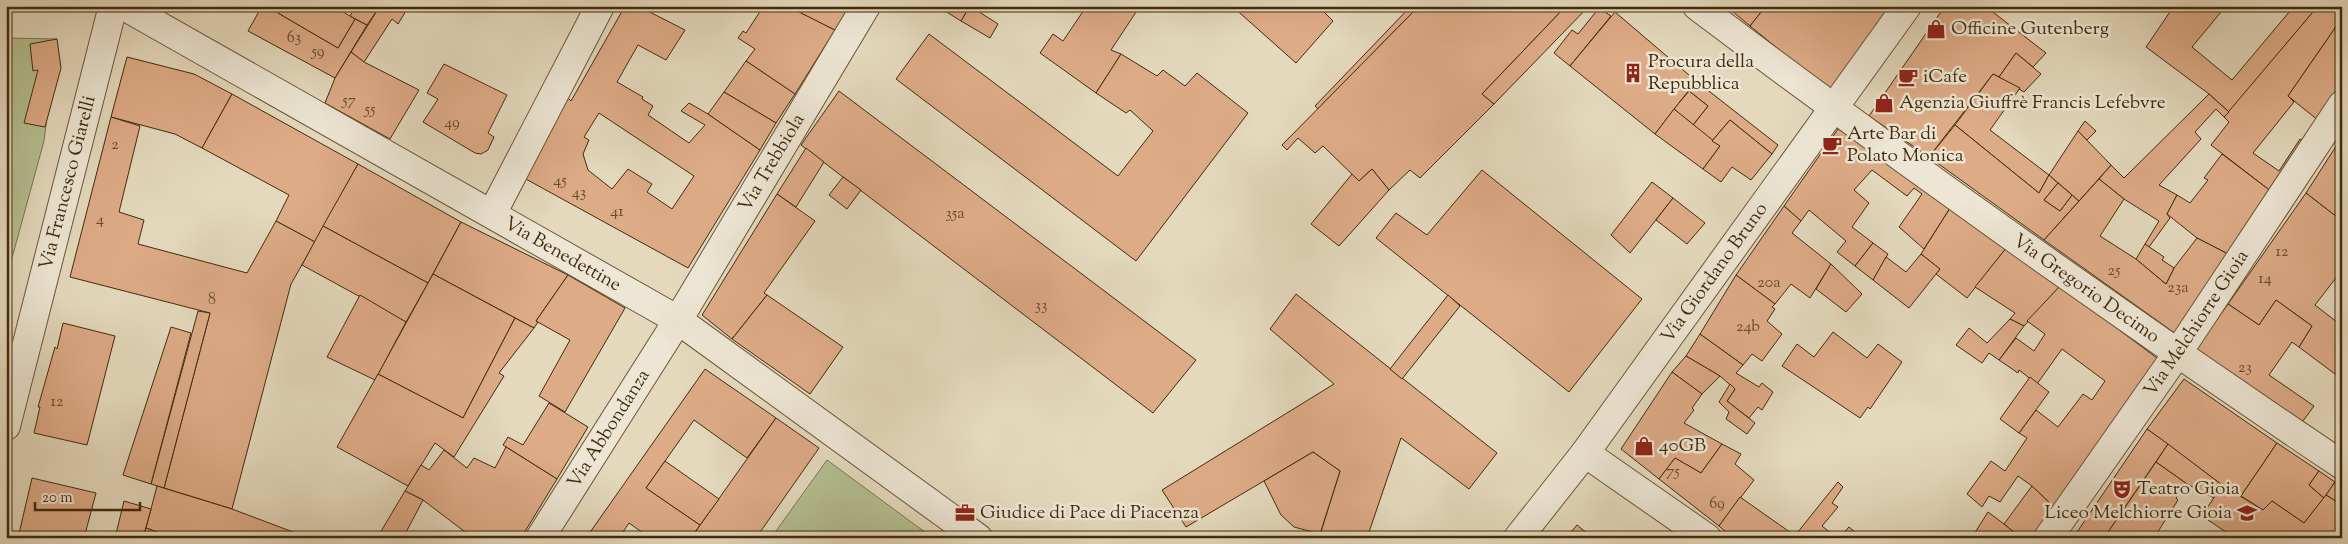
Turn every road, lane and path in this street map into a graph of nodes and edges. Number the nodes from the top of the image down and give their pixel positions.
1 (113, 6) edge
2 (124, 6) edge
3 (600, 6) edge
4 (866, 6) edge
5 (1697, 6) edge
6 (1907, 6) edge
7 (2342, 105) edge
8 (1834, 110) junction
9 (492, 214) junction
10 (678, 320) junction
11 (2177, 354) junction
12 (15, 358) edge
13 (6, 426) edge
14 (1585, 453) junction
15 (2342, 465) edge
16 (540, 538) edge
17 (978, 538) edge
18 (1518, 538) edge
19 (1707, 538) edge
20 (2048, 538) edge

1 - 12 street, Via Francesco Giarelli
2 - 9 street, Via Benedettine
3 - 9 street
4 - 10 street, Via Trebbiola
5 - 8 street, Via Gregorio Decimo
6 - 8 street, Via Giordano Bruno
7 - 11 street, Via Melchiorre Gioia
8 - 11 street, Via Gregorio Decimo
8 - 14 street, Via Giordano Bruno
9 - 10 street, Via Benedettine
10 - 16 street, Via Abbondanza
10 - 17 street, Via Benedettine
11 - 15 street, Via Gregorio Decimo
11 - 20 street, Via Melchiorre Gioia
12 - 13 street, Via Francesco Giarelli
14 - 18 street, Via Giordano Bruno
14 - 19 street

